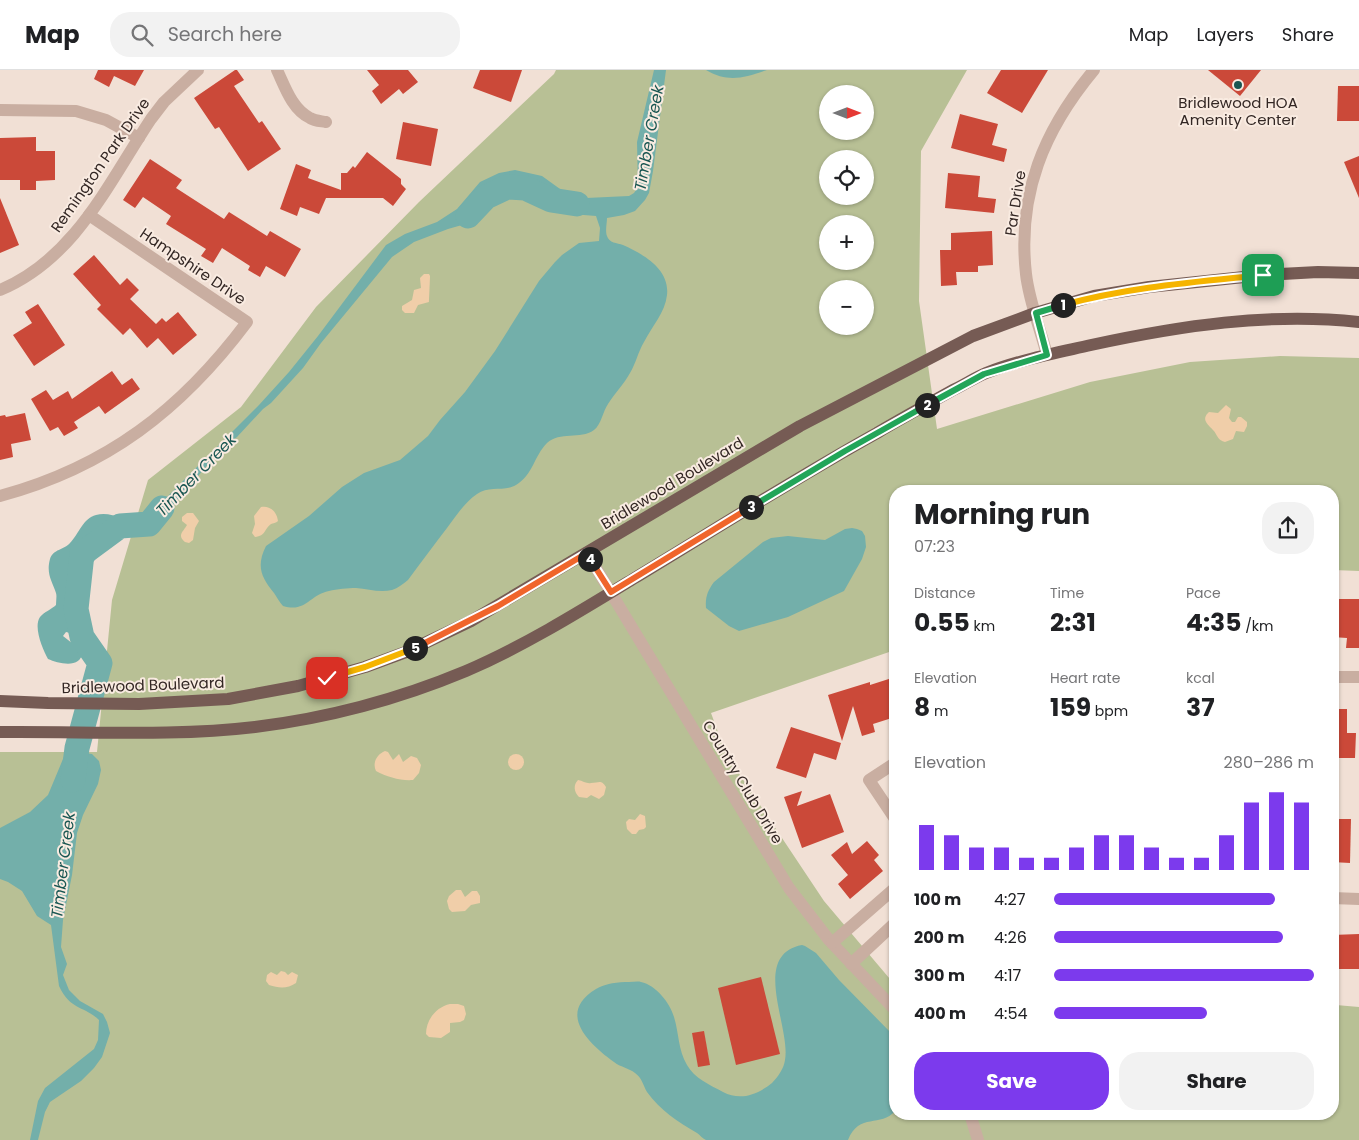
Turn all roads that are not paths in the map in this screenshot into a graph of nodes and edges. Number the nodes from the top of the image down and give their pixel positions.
1 (198, 70) edge
2 (277, 70) edge
3 (1094, 70) edge
4 (0, 110) edge
5 (326, 122) dead end
6 (139, 138) junction
7 (90, 214) junction
8 (1359, 273) edge
9 (0, 290) edge
10 (1036, 313) junction
11 (1359, 322) edge
12 (1047, 355) junction
13 (0, 496) edge
14 (587, 553) junction
15 (611, 592) junction
16 (1339, 677) edge
17 (1359, 677) edge
18 (0, 701) edge
19 (0, 732) edge
20 (889, 767) edge
21 (889, 810) edge
22 (889, 893) edge
23 (1339, 898) edge
24 (1359, 899) edge
25 (889, 929) edge
26 (832, 943) junction
27 (851, 964) junction
28 (889, 1004) edge
29 (973, 1120) edge
30 (978, 1140) edge

1 - 6 street, Remington Park Drive
2 - 5 street
3 - 10 street, Par Drive
4 - 6 street
6 - 7 street, Remington Park Drive
7 - 9 street, Remington Park Drive
7 - 13 street, Hampshire Drive
8 - 10 main road, Bridlewood Boulevard
10 - 12 street, Par Drive
10 - 14 main road, Bridlewood Boulevard
11 - 12 main road
12 - 15 main road
14 - 15 street, Country Club Drive
14 - 18 main road, Bridlewood Boulevard
15 - 19 main road
15 - 26 street, Country Club Drive
16 - 17 street
20 - 21 street
22 - 26 street
23 - 24 street
25 - 27 street
26 - 27 street, Country Club Drive
27 - 28 street, Country Club Drive
29 - 30 street

